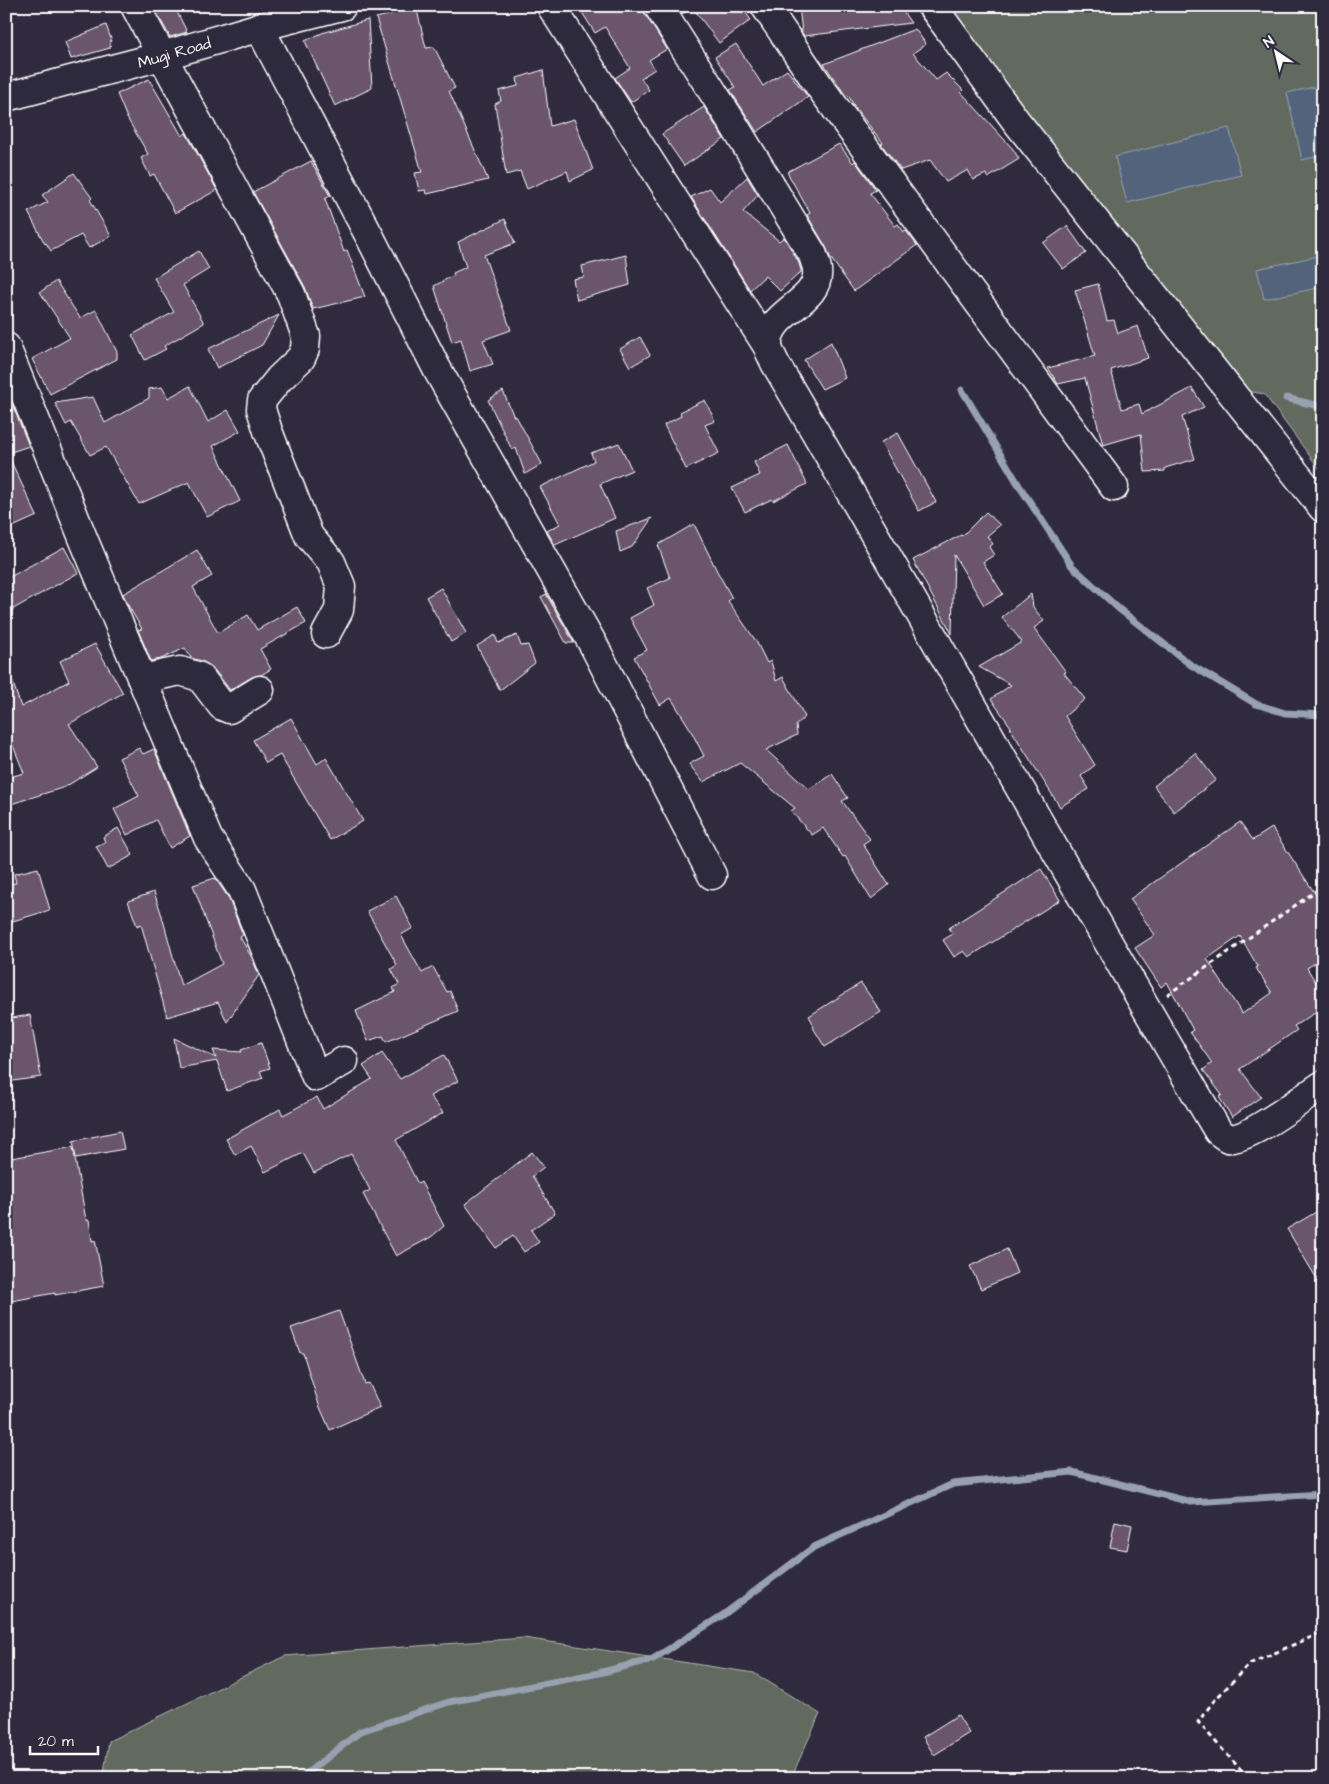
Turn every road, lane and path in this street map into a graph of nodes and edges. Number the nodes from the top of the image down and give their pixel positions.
1 (135, 6) edge
2 (342, 6) edge
3 (551, 6) edge
4 (658, 6) edge
5 (765, 6) edge
6 (932, 6) edge
7 (261, 19) edge
8 (162, 56) junction
9 (6, 97) edge
10 (6, 347) edge
11 (768, 347) junction
12 (1114, 486) dead end
13 (1323, 508) edge
14 (326, 634) dead end
15 (142, 679) junction
16 (260, 690) dead end
17 (712, 875) dead end
18 (1323, 886) edge
19 (1146, 1009) junction
20 (344, 1061) dead end
21 (1323, 1085) edge
22 (1323, 1632) edge
23 (1248, 1778) edge

1 - 8 street
2 - 7 street, Mugi Road
3 - 11 street
4 - 11 street
5 - 12 street
6 - 13 street
7 - 8 street, Mugi Road
7 - 17 street
8 - 9 street, Mugi Road
8 - 14 street
10 - 15 street
11 - 19 street
15 - 16 street
15 - 20 street
18 - 19 path
19 - 21 street
22 - 23 path

